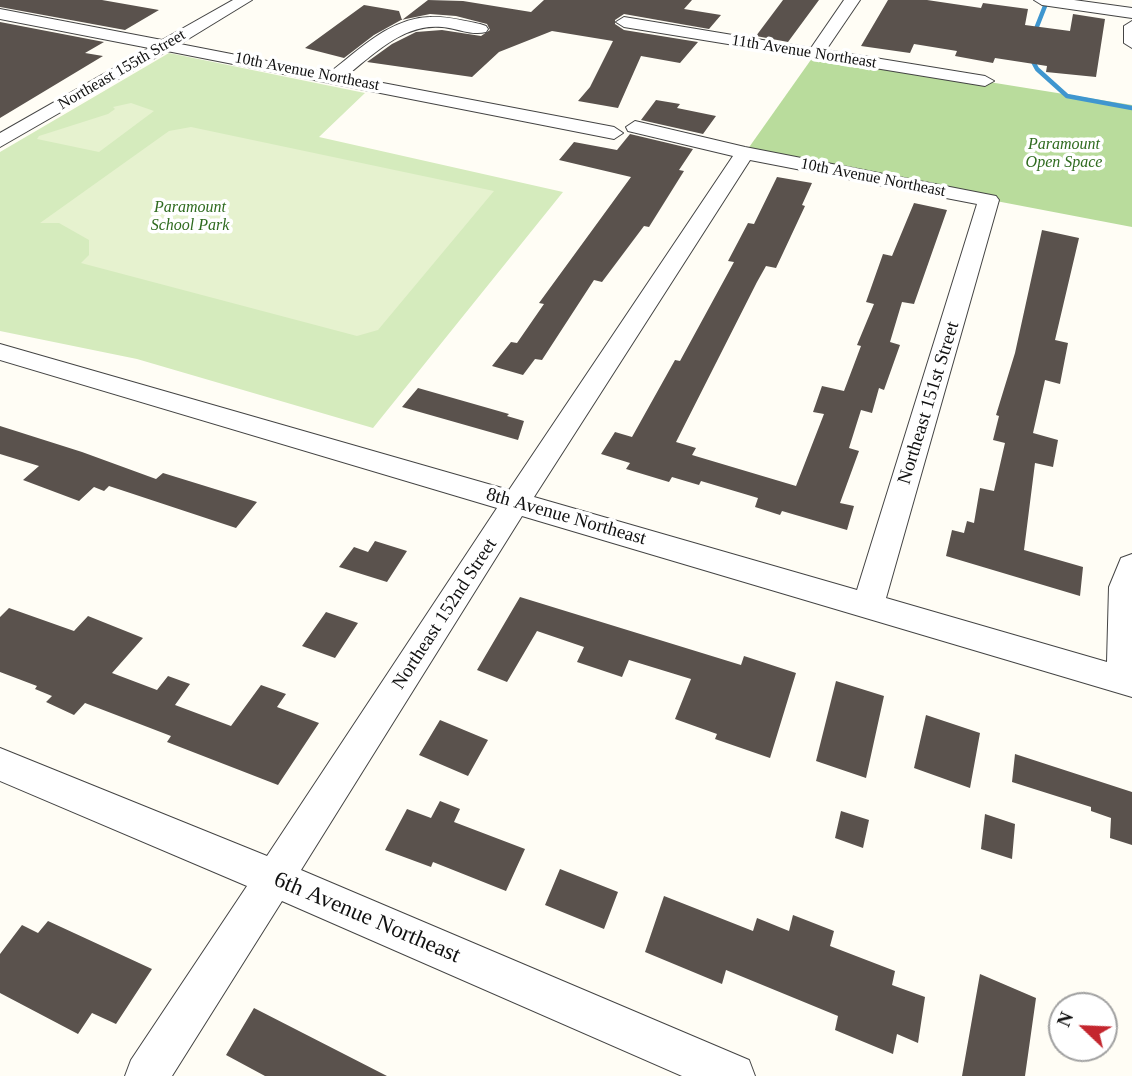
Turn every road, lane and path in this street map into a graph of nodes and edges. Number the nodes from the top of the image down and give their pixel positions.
1 (244, 0) edge
2 (852, 0) edge
3 (1042, 0) edge
4 (1132, 13) edge
5 (0, 14) edge
6 (624, 22) dead end
7 (1132, 26) edge
8 (480, 29) dead end
9 (1132, 43) edge
10 (166, 45) junction
11 (815, 54) junction
12 (333, 78) junction
13 (985, 81) dead end
14 (635, 127) dead end
15 (614, 133) dead end
16 (3, 137) edge
17 (745, 153) junction
18 (989, 200) joint
19 (0, 352) edge
20 (516, 502) junction
21 (1132, 566) edge
22 (868, 605) junction
23 (1128, 682) edge
24 (0, 764) edge
25 (276, 879) junction
26 (147, 1076) edge
27 (733, 1076) edge

1 - 10 street, Northeast 155th Street
2 - 11 street
3 - 4 street
5 - 10 street, 10th Avenue Northeast
6 - 11 street, 11th Avenue Northeast
7 - 9 street
8 - 12 street
10 - 12 street, 10th Avenue Northeast
10 - 16 street, Northeast 155th Street
11 - 13 street, 11th Avenue Northeast
12 - 15 street, 10th Avenue Northeast
14 - 17 street, 10th Avenue Northeast
17 - 18 street, 10th Avenue Northeast
17 - 20 street, Northeast 152nd Street
18 - 22 street, Northeast 151st Street
19 - 20 street, 8th Avenue Northeast
20 - 22 street, 8th Avenue Northeast
20 - 25 street, Northeast 152nd Street
21 - 23 street
22 - 23 street, 8th Avenue Northeast
24 - 25 street, 6th Avenue Northeast
25 - 26 street, Northeast 152nd Street
25 - 27 street, 6th Avenue Northeast

